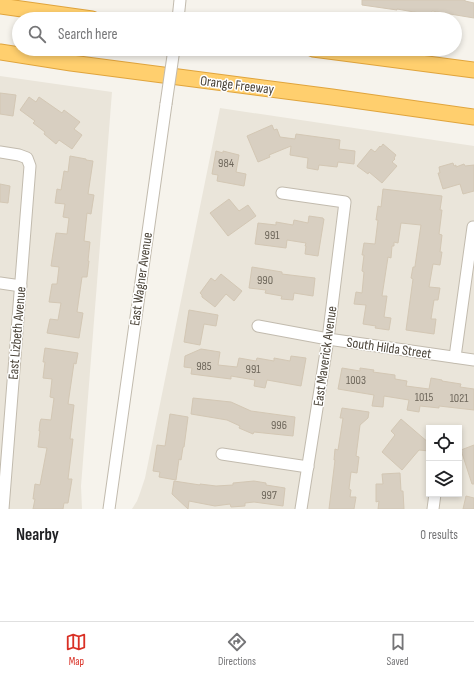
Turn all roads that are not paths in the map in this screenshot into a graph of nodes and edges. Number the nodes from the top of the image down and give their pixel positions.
1 (180, 0) edge
2 (0, 6) edge
3 (42, 12) edge
4 (179, 12) edge
5 (0, 52) edge
6 (12, 54) edge
7 (26, 56) edge
8 (173, 56) edge
9 (367, 56) edge
10 (474, 70) edge
11 (474, 117) edge
12 (0, 152) edge
13 (282, 193) dead end
14 (473, 227) dead end
15 (0, 283) edge
16 (21, 286) junction
17 (258, 326) dead end
18 (328, 339) junction
19 (455, 357) junction
20 (474, 360) edge
21 (4, 434) edge
22 (222, 454) dead end
23 (308, 467) junction
24 (435, 497) edge
25 (3, 509) edge
26 (108, 509) edge
27 (301, 509) edge
28 (433, 509) edge

1 - 4 street
2 - 3 highway
5 - 6 highway, Orange Freeway
7 - 11 highway, Orange Freeway
8 - 26 street, East Wagner Avenue, bridge
9 - 10 highway
12 - 16 street, East Lizbeth Avenue
13 - 18 street, East Maverick Avenue
14 - 19 street
15 - 16 street
16 - 21 street, East Lizbeth Avenue
17 - 18 street, South Hilda Street
18 - 19 street, South Hilda Street
18 - 23 street, East Maverick Avenue
19 - 20 street, South Hilda Street
21 - 25 street, East Lizbeth Avenue
22 - 23 street
23 - 27 street, East Maverick Avenue
24 - 28 street

